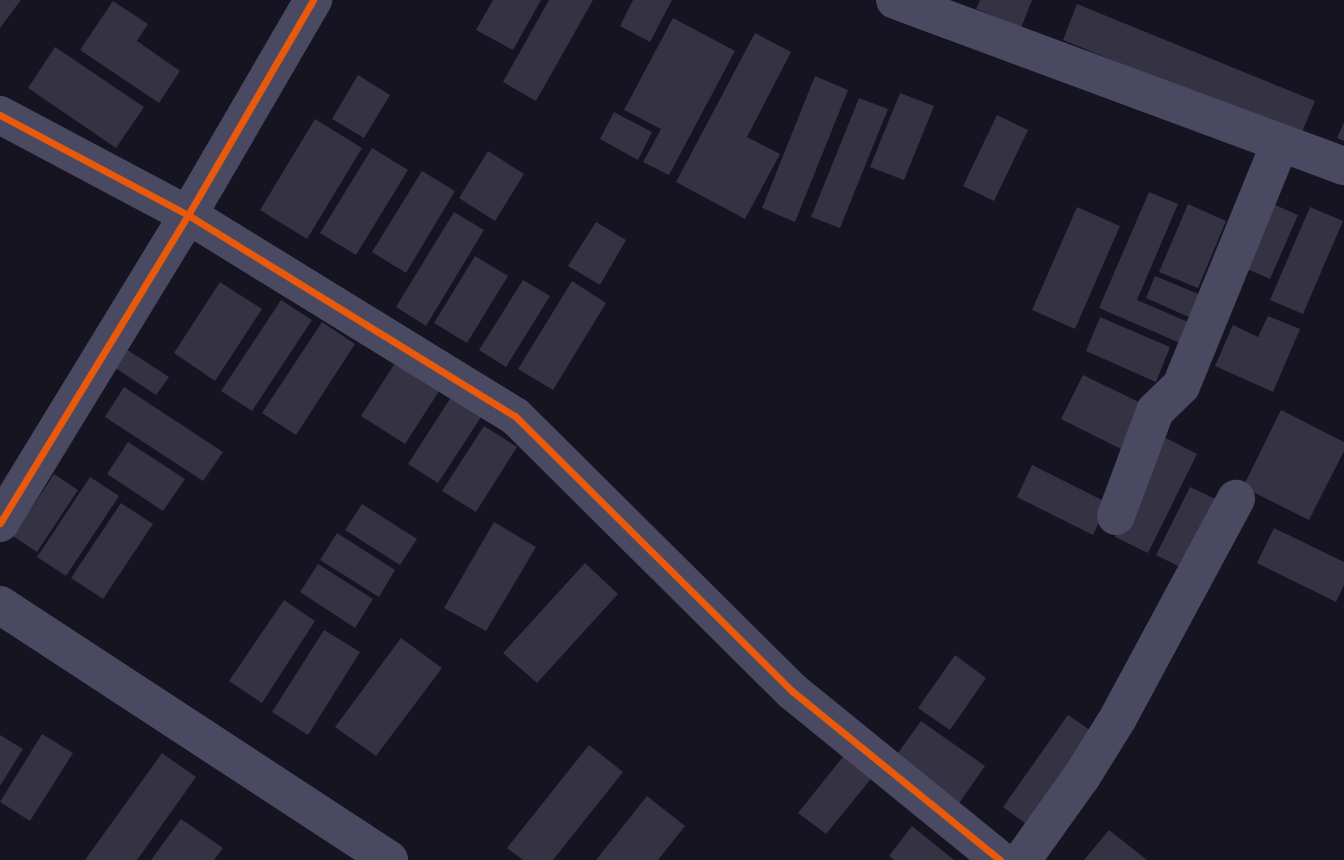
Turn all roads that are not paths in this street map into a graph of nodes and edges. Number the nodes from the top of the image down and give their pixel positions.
1 (313, 0) edge
2 (895, 0) edge
3 (0, 115) edge
4 (1280, 143) junction
5 (1344, 166) edge
6 (188, 215) junction
7 (1236, 499) dead end
8 (1116, 516) dead end
9 (0, 523) edge
10 (0, 605) edge
11 (389, 860) edge
12 (1000, 860) edge
13 (1022, 860) edge

1 - 6 street
2 - 4 street
3 - 6 street
4 - 5 street
4 - 8 street
6 - 9 street
6 - 12 street
7 - 13 street
10 - 11 street

